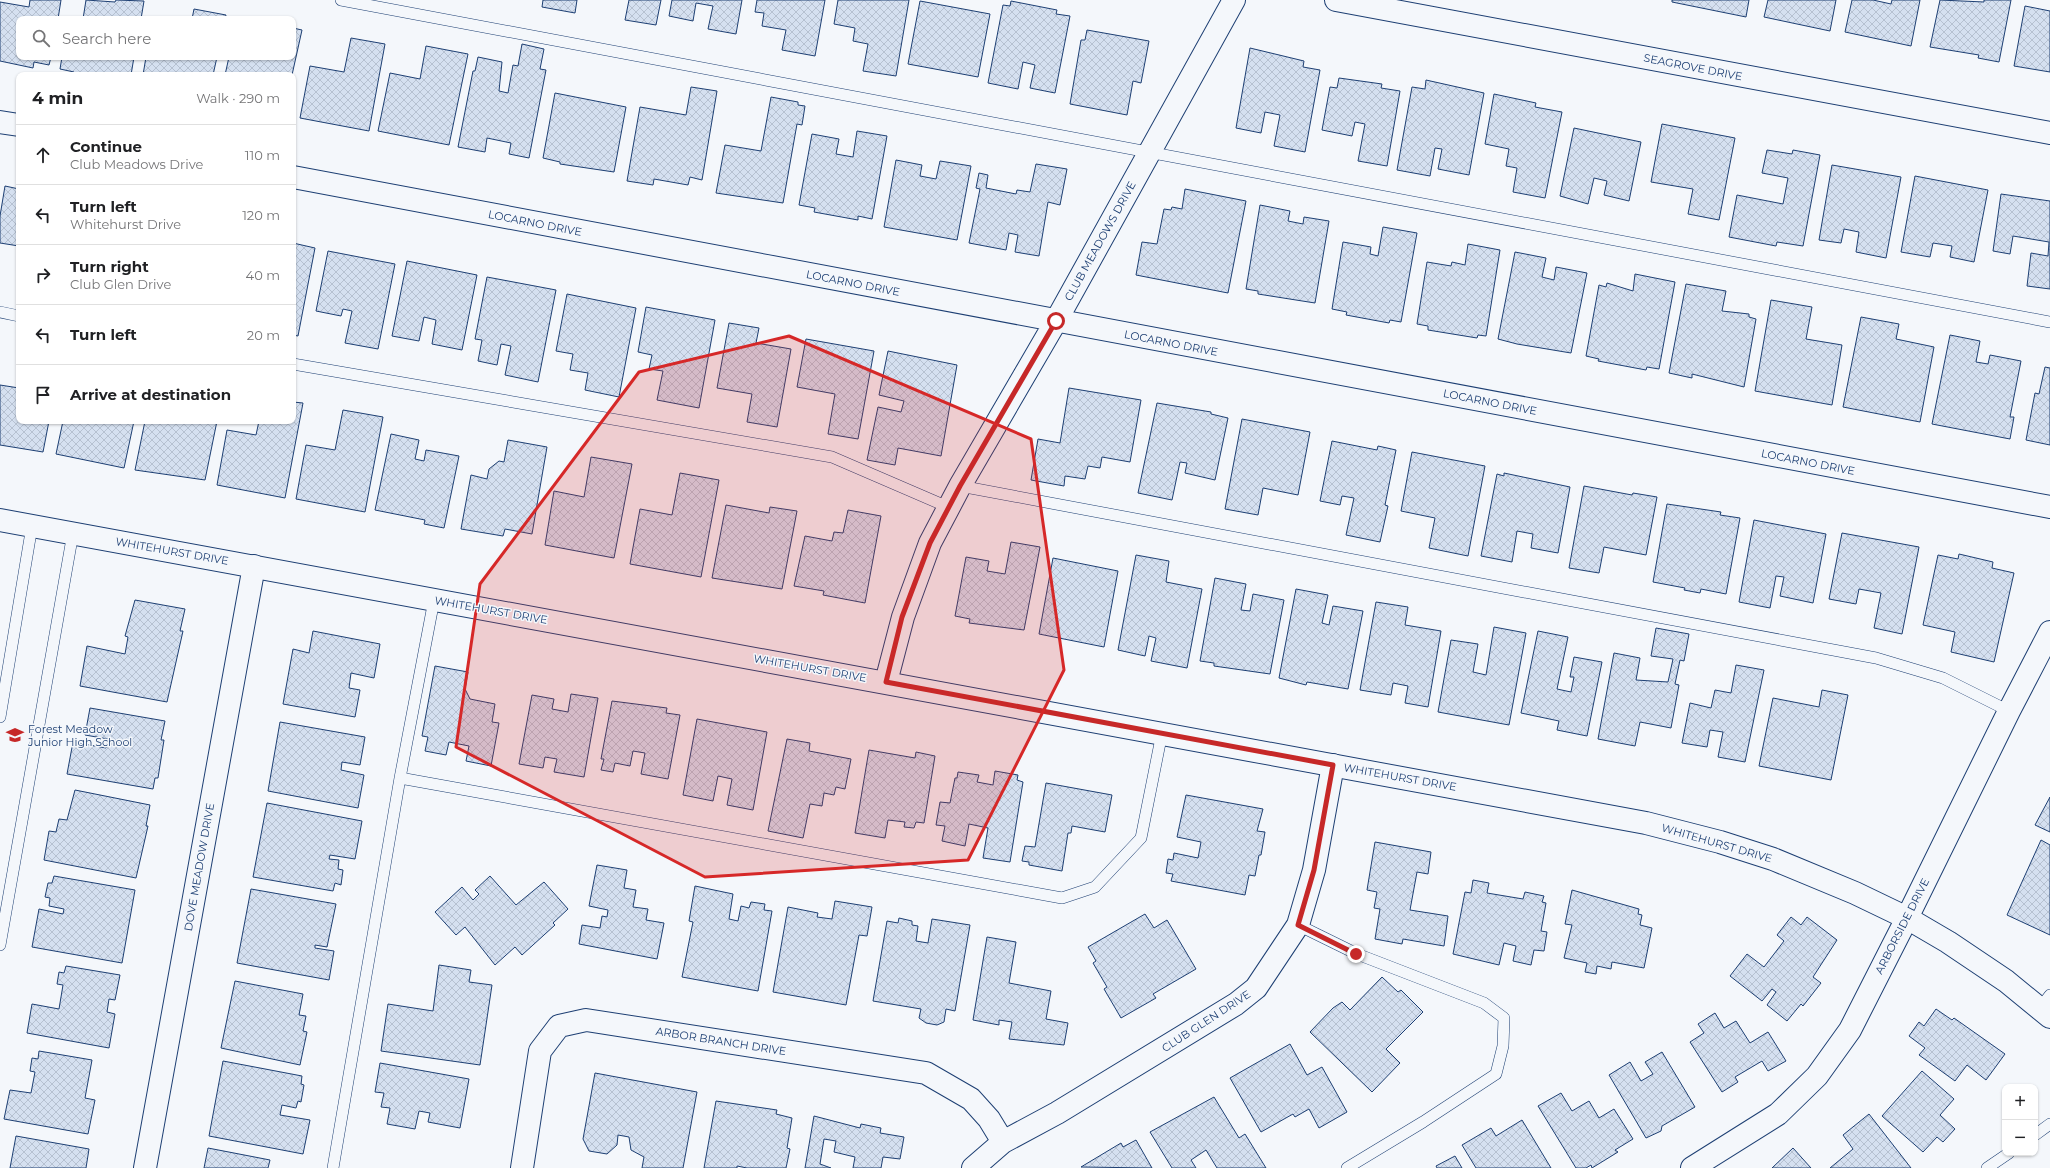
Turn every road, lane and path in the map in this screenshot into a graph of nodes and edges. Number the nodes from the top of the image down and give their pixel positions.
1 (341, 0) edge
2 (1234, 0) edge
3 (1336, 0) edge
4 (0, 122) edge
5 (16, 125) edge
6 (2050, 133) edge
7 (1149, 152) junction
8 (296, 178) edge
9 (0, 312) edge
10 (16, 315) edge
11 (1056, 321) junction
12 (2050, 322) edge
13 (296, 365) edge
14 (960, 486) junction
15 (948, 507) junction
16 (2050, 507) edge
17 (0, 520) edge
18 (32, 526) junction
19 (73, 533) junction
20 (254, 566) junction
21 (434, 600) junction
22 (2050, 632) edge
23 (886, 682) junction
24 (2009, 710) junction
25 (0, 717) edge
26 (1162, 733) junction
27 (1333, 765) junction
28 (400, 778) junction
29 (1907, 918) junction
30 (1298, 925) junction
31 (0, 945) edge
32 (2047, 1007) edge
33 (2050, 1124) edge
34 (2038, 1133) edge
35 (1003, 1142) junction
36 (2005, 1156) edge
37 (1706, 1164) edge
38 (145, 1168) edge
39 (333, 1168) edge
40 (522, 1168) edge
41 (973, 1168) edge
42 (1347, 1168) edge
43 (1987, 1168) edge

1 - 7 lane
2 - 7 street, CLUB MEADOWS DRIVE
3 - 6 street, SEAGROVE DRIVE
4 - 5 street
7 - 11 street, CLUB MEADOWS DRIVE
7 - 12 lane
8 - 11 street, LOCARNO DRIVE
9 - 10 lane
11 - 14 street, CLUB MEADOWS DRIVE
11 - 16 street, LOCARNO DRIVE
13 - 15 lane
14 - 15 street, CLUB MEADOWS DRIVE
14 - 24 lane
15 - 23 street, CLUB MEADOWS DRIVE
17 - 18 street, WHITEHURST DRIVE
18 - 19 street, WHITEHURST DRIVE
18 - 25 lane
19 - 20 street, WHITEHURST DRIVE
19 - 31 lane
20 - 21 street, WHITEHURST DRIVE
20 - 38 street, DOVE MEADOW DRIVE
21 - 23 street, WHITEHURST DRIVE
21 - 28 lane
22 - 24 street, ARBORSIDE DRIVE
23 - 26 street, WHITEHURST DRIVE
24 - 29 street, ARBORSIDE DRIVE
26 - 27 street, WHITEHURST DRIVE
26 - 28 lane
27 - 29 street, WHITEHURST DRIVE
27 - 30 street, CLUB GLEN DRIVE
28 - 39 lane
29 - 32 street, WHITEHURST DRIVE
29 - 37 street, ARBORSIDE DRIVE
30 - 35 street, CLUB GLEN DRIVE
30 - 42 lane
33 - 34 lane
35 - 40 street, ARBOR BRANCH DRIVE
35 - 41 street, CLUB GLEN DRIVE
36 - 43 lane

